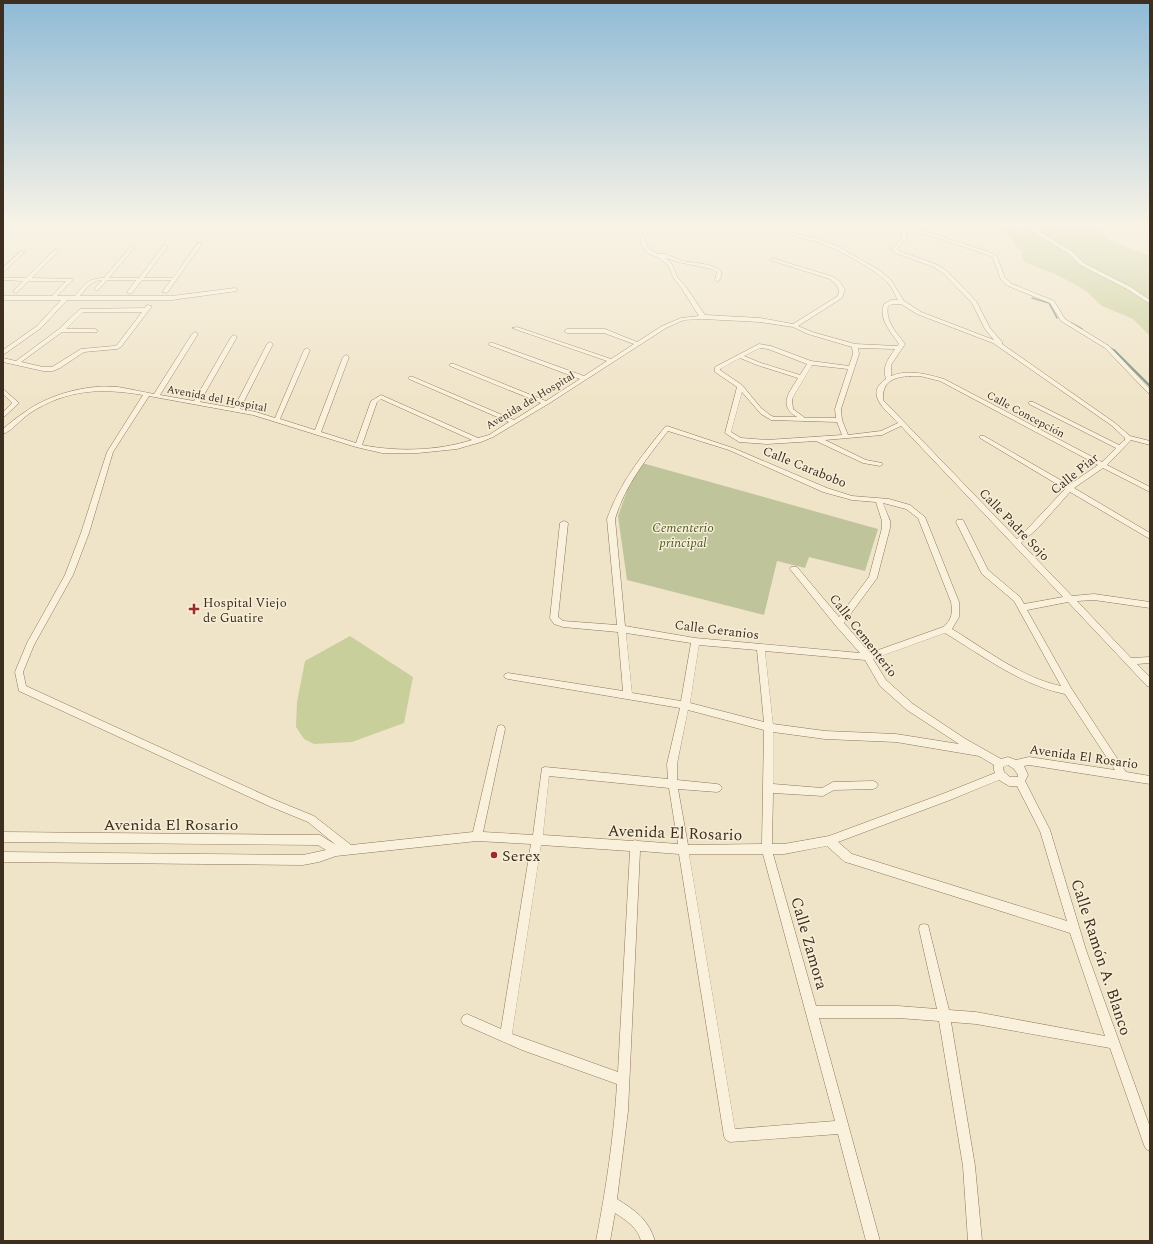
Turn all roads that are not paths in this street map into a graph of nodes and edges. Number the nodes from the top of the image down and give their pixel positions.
1 (23, 284) edge
2 (62, 284) edge
3 (89, 284) edge
4 (101, 284) edge
5 (136, 284) edge
6 (171, 284) edge
7 (681, 284) edge
8 (839, 284) edge
9 (891, 284) edge
10 (957, 284) edge
11 (1009, 284) edge
12 (1121, 284) edge
13 (97, 289) dead end
14 (235, 290) dead end
15 (16, 292) dead end
16 (130, 292) dead end
17 (165, 292) dead end
18 (52, 297) junction
19 (66, 297) junction
20 (77, 297) junction
21 (3, 298) edge
22 (902, 302) junction
23 (1150, 302) edge
24 (703, 317) junction
25 (794, 326) junction
26 (515, 328) dead end
27 (61, 330) junction
28 (94, 331) dead end
29 (566, 331) dead end
30 (196, 334) dead end
31 (234, 337) dead end
32 (270, 344) dead end
33 (491, 344) dead end
34 (638, 344) junction
35 (855, 346) junction
36 (1002, 347) junction
37 (899, 348) junction
38 (308, 350) dead end
39 (3, 353) edge
40 (740, 356) junction
41 (346, 357) dead end
42 (3, 360) edge
43 (611, 361) junction
44 (17, 363) junction
45 (810, 363) junction
46 (452, 365) dead end
47 (851, 368) junction
48 (802, 377) junction
49 (411, 378) dead end
50 (584, 378) junction
51 (889, 379) junction
52 (740, 386) junction
53 (1148, 388) edge
54 (3, 391) edge
55 (147, 394) junction
56 (156, 396) junction
57 (196, 403) junction
58 (546, 403) junction
59 (1031, 403) dead end
60 (236, 410) junction
61 (3, 415) edge
62 (802, 418) junction
63 (277, 420) junction
64 (839, 420) junction
65 (514, 422) junction
66 (902, 423) junction
67 (3, 432) edge
68 (317, 433) junction
69 (846, 437) junction
70 (982, 437) dead end
71 (1128, 437) junction
72 (816, 438) junction
73 (739, 440) junction
74 (479, 441) junction
75 (1150, 443) edge
76 (358, 446) junction
77 (1120, 448) junction
78 (731, 449) junction
79 (880, 464) dead end
80 (1103, 465) junction
81 (1069, 488) junction
82 (1150, 490) edge
83 (879, 500) junction
84 (960, 522) dead end
85 (564, 523) dead end
86 (1150, 536) edge
87 (1017, 543) junction
88 (794, 570) dead end
89 (1070, 599) junction
90 (1150, 605) edge
91 (1021, 608) junction
92 (839, 624) junction
93 (622, 629) junction
94 (946, 629) junction
95 (695, 641) junction
96 (761, 648) junction
97 (868, 657) junction
98 (1150, 660) edge
99 (1129, 661) junction
100 (508, 676) dead end
101 (1150, 683) edge
102 (1068, 691) junction
103 (628, 696) junction
104 (685, 705) junction
105 (769, 727) junction
106 (501, 730) dead end
107 (980, 752) junction
108 (1000, 763) junction
109 (1016, 764) junction
110 (1000, 775) junction
111 (1123, 775) junction
112 (1150, 780) edge
113 (1020, 781) junction
114 (673, 784) junction
115 (873, 785) dead end
116 (717, 788) dead end
117 (768, 788) junction
118 (477, 836) junction
119 (3, 837) edge
120 (537, 841) junction
121 (829, 841) junction
122 (636, 845) junction
123 (684, 849) junction
124 (350, 850) junction
125 (767, 850) junction
126 (336, 851) junction
127 (3, 857) edge
128 (924, 929) dead end
129 (1075, 929) junction
130 (812, 1012) junction
131 (944, 1015) junction
132 (467, 1020) dead end
133 (506, 1037) junction
134 (1113, 1042) junction
135 (624, 1080) junction
136 (843, 1127) junction
137 (1150, 1145) edge
138 (610, 1202) junction
139 (603, 1241) edge
140 (648, 1241) edge
141 (873, 1241) edge
142 (975, 1241) edge

1 - 15 street
2 - 18 street
3 - 20 street
4 - 13 street
5 - 16 street
6 - 17 street
7 - 24 street
8 - 25 street
9 - 22 street
10 - 36 street
11 - 53 street
12 - 23 street
14 - 20 street
18 - 19 street
18 - 21 street
19 - 20 street
19 - 39 street
22 - 36 street
22 - 37 street
24 - 25 street, Avenida del Hospital
24 - 34 street, Avenida del Hospital
25 - 35 street, Avenida del Hospital
26 - 43 street
27 - 28 street
27 - 44 street
27 - 44 street
29 - 34 street
30 - 56 street
31 - 57 street
32 - 60 street
33 - 50 street
34 - 43 street, Avenida del Hospital
35 - 37 street, Avenida del Hospital
35 - 47 street
36 - 71 street
37 - 51 street
38 - 63 street
40 - 45 street
40 - 48 street
40 - 52 street
41 - 68 street
42 - 44 street
43 - 50 street, Avenida del Hospital
45 - 47 street
45 - 48 street
46 - 58 street
47 - 64 street
48 - 62 street
49 - 65 street
50 - 58 street, Avenida del Hospital
51 - 66 street, Calle Padre Sojo
51 - 80 street, Calle Concepción
52 - 62 street
52 - 73 street
54 - 61 street
55 - 56 street, Avenida del Hospital
55 - 67 street, Avenida del Hospital
55 - 124 street
56 - 57 street, Avenida del Hospital
57 - 60 street, Avenida del Hospital
58 - 65 street, Avenida del Hospital
59 - 77 street
60 - 63 street, Avenida del Hospital
62 - 64 street
63 - 68 street, Avenida del Hospital
64 - 69 street
65 - 74 street, Avenida del Hospital
66 - 69 street
66 - 87 street, Calle Padre Sojo
68 - 76 street, Avenida del Hospital
69 - 72 street
70 - 81 street
71 - 75 street
71 - 77 street, Calle Piar
72 - 73 street
72 - 79 street
73 - 78 street
74 - 76 street, Avenida del Hospital
74 - 76 street
77 - 80 street, Calle Piar
78 - 83 street, Calle Carabobo
78 - 93 street, Calle Carabobo
80 - 81 street, Calle Piar
80 - 82 street, Calle Concepción
81 - 86 street
81 - 87 street, Calle Piar
83 - 92 street
83 - 94 street, Calle Carabobo
84 - 91 street
85 - 93 street, Calle Geranios
87 - 89 street, Calle Padre Sojo
88 - 92 street, Calle Cementerio
89 - 90 street
89 - 91 street
89 - 99 street, Calle Padre Sojo
91 - 102 street
92 - 97 street, Calle Cementerio
93 - 95 street, Calle Geranios
93 - 103 street
94 - 97 street
94 - 102 street
95 - 96 street, Calle Geranios
95 - 104 street
96 - 97 street, Calle Geranios
96 - 105 street, Calle Zamora
97 - 107 street, Calle Cementerio
98 - 99 street
99 - 101 street, Calle Padre Sojo
100 - 103 street
102 - 111 street
103 - 104 street
104 - 105 street
104 - 114 street
105 - 107 street
105 - 117 street, Calle Zamora
106 - 118 street
107 - 108 street, Calle Cementerio
108 - 109 street, Avenida El Rosario
108 - 110 street
109 - 111 street, Avenida El Rosario
109 - 113 street, Avenida El Rosario
110 - 113 street
110 - 121 street, Avenida El Rosario
111 - 112 street, Avenida El Rosario
113 - 129 street, Calle Ramón A. Blanco
114 - 116 street
114 - 120 street
114 - 123 street
115 - 117 street
117 - 125 street, Calle Zamora
118 - 120 street, Avenida El Rosario
118 - 124 street, Avenida El Rosario
119 - 126 street, Avenida El Rosario
120 - 122 street, Avenida El Rosario
120 - 133 street
121 - 125 street, Avenida El Rosario
121 - 129 street
122 - 123 street, Avenida El Rosario
122 - 135 street
123 - 125 street, Avenida El Rosario
123 - 136 street
124 - 126 street, Avenida El Rosario
125 - 130 street, Calle Zamora
126 - 127 street, Avenida El Rosario
128 - 131 street
129 - 134 street, Calle Ramón A. Blanco
130 - 131 street
130 - 136 street, Calle Zamora
131 - 134 street
131 - 142 street
132 - 133 street
133 - 135 street
134 - 137 street, Calle Ramón A. Blanco
135 - 138 street
136 - 141 street, Calle Zamora
138 - 139 street
138 - 140 street

